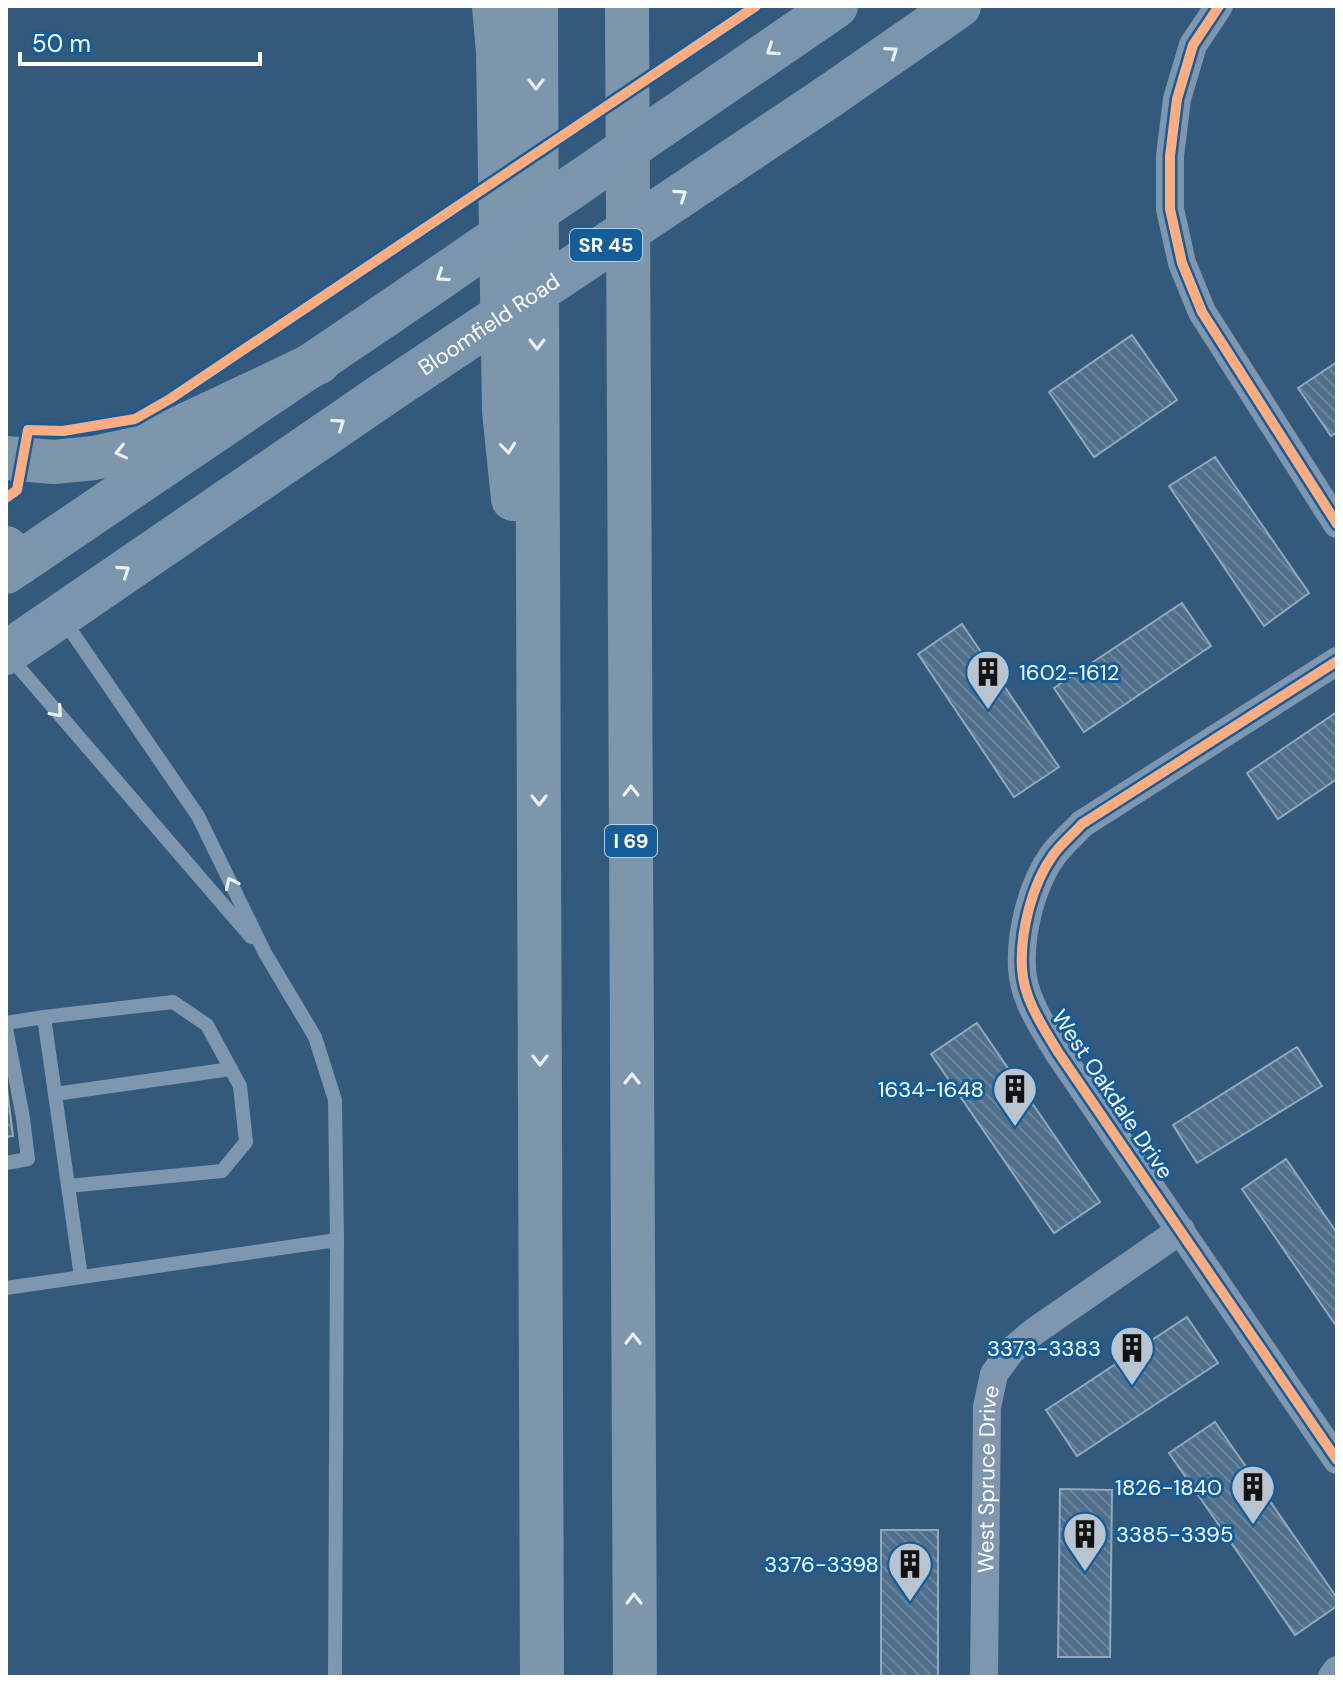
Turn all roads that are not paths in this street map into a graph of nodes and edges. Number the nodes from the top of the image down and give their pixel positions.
1 (494, 6) edge
2 (536, 6) edge
3 (627, 6) edge
4 (836, 6) edge
5 (959, 6) edge
6 (1219, 6) edge
7 (319, 362) junction
8 (6, 458) edge
9 (1337, 524) edge
10 (10, 561) edge
11 (60, 615) junction
12 (6, 652) edge
13 (1337, 661) edge
14 (539, 741) junction
15 (265, 953) junction
16 (44, 1017) junction
17 (6, 1025) edge
18 (231, 1069) junction
19 (55, 1094) junction
20 (6, 1163) edge
21 (68, 1186) junction
22 (1181, 1230) junction
23 (337, 1240) junction
24 (81, 1277) junction
25 (6, 1288) edge
26 (1337, 1460) edge
27 (1337, 1670) edge
28 (335, 1677) edge
29 (542, 1677) edge
30 (635, 1677) edge
31 (984, 1677) edge
32 (1332, 1677) edge

1 -> 14 highway
2 -> 14 highway
30 -> 3 highway, I 69
4 -> 7 main road, bridge
11 -> 5 main road, Bloomfield Road / SR 45, bridge
6 - 9 street
7 -> 8 highway
7 - 10 main road
10 - 11 main road
11 - 12 main road, SR 45
15 -> 11 lane
12 -> 15 lane
13 - 22 street, West Oakdale Drive
14 -> 29 highway
15 - 23 lane
16 - 17 lane
16 - 18 lane
16 - 19 lane
17 - 20 lane
18 - 19 lane
18 - 21 lane
19 - 21 lane
21 - 24 lane
22 - 26 street, West Oakdale Drive
22 - 31 street, West Spruce Drive
23 - 24 lane
23 - 28 lane
24 - 25 lane
27 - 32 street

